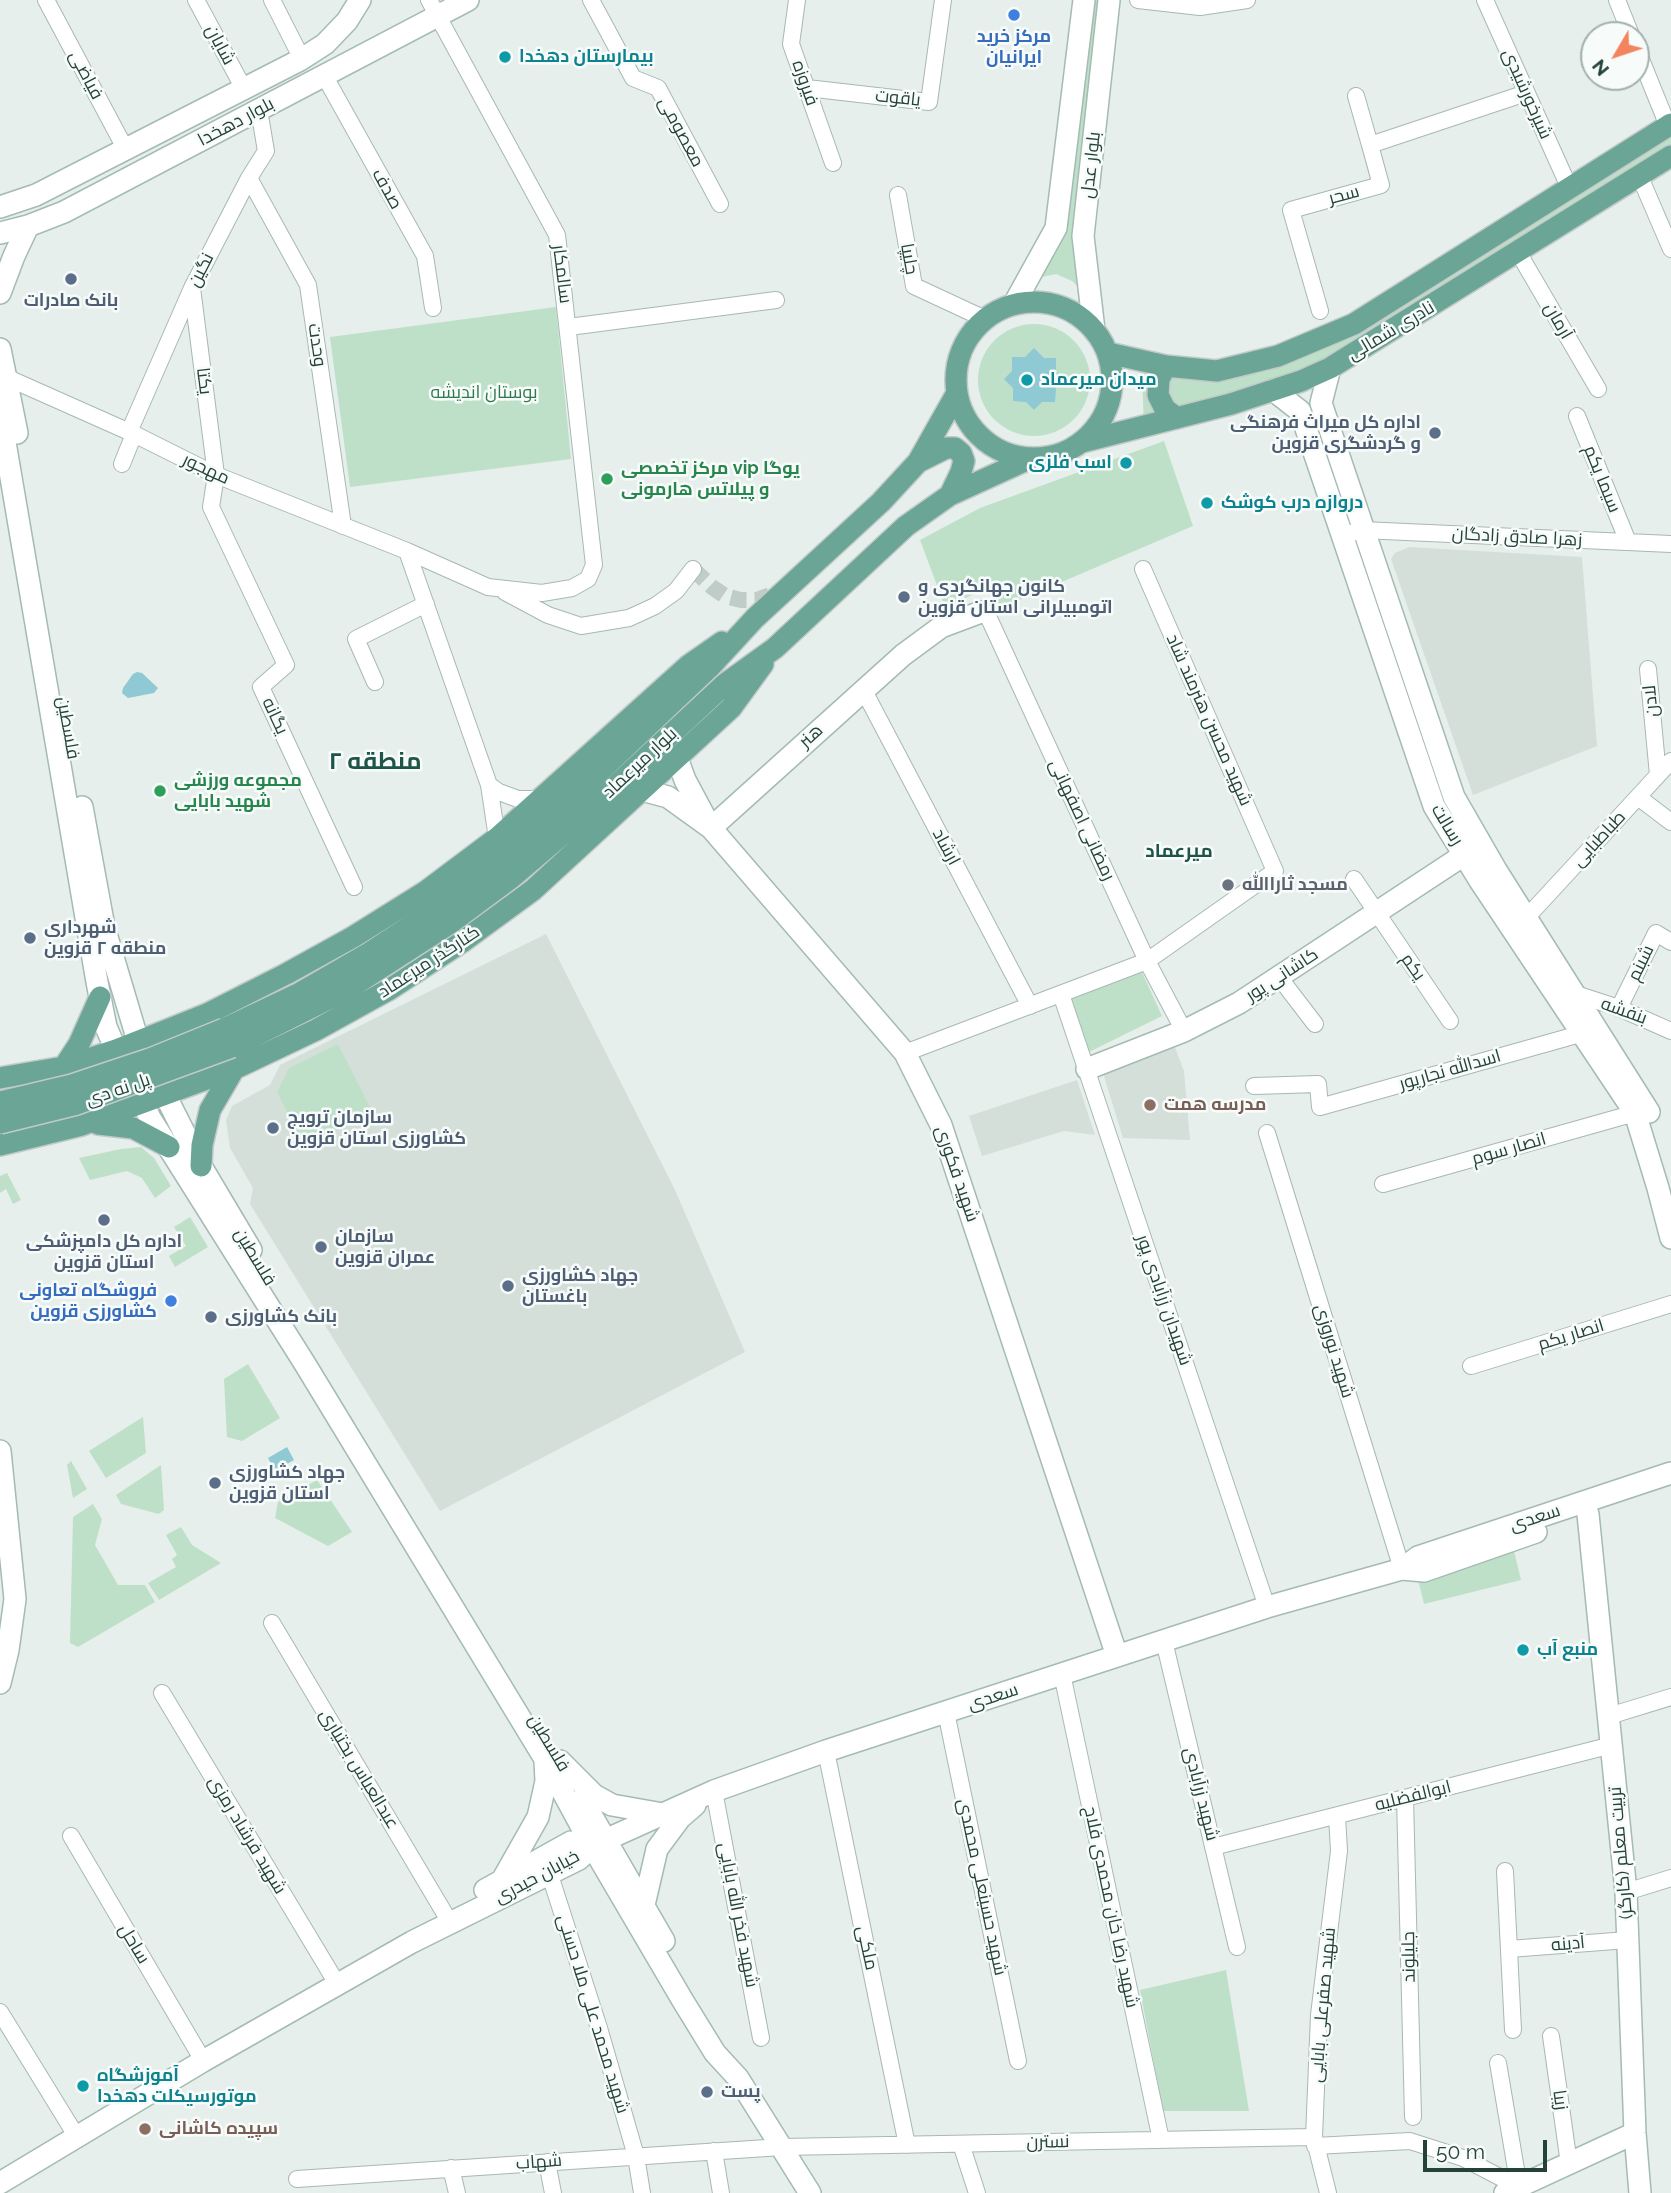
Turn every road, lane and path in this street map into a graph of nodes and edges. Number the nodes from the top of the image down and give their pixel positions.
1 (46, 0) edge
2 (196, 0) edge
3 (272, 0) edge
4 (360, 0) edge
5 (468, 0) edge
6 (591, 0) edge
7 (797, 0) edge
8 (943, 0) edge
9 (1084, 0) edge
10 (1109, 0) edge
11 (1138, 0) edge
12 (1247, 0) edge
13 (1485, 0) edge
14 (1617, 0) edge
15 (433, 8) edge
16 (1625, 21) edge
17 (302, 59) junction
18 (324, 75) junction
19 (1650, 79) edge
20 (807, 88) junction
21 (244, 89) junction
22 (1526, 93) junction
23 (1356, 96) dead end
24 (259, 110) junction
25 (1670, 125) edge
26 (1370, 145) junction
27 (126, 150) junction
28 (1671, 156) edge
29 (833, 163) dead end
30 (1640, 177) junction
31 (249, 178) junction
32 (1569, 187) junction
33 (898, 195) dead end
34 (4, 204) edge
35 (719, 204) dead end
36 (28, 226) junction
37 (0, 233) edge
38 (1671, 250) edge
39 (1518, 252) junction
40 (192, 288) junction
41 (0, 293) edge
42 (776, 300) dead end
43 (1014, 304) junction
44 (433, 308) dead end
45 (1320, 311) dead end
46 (985, 319) junction
47 (569, 327) junction
48 (1094, 330) junction
49 (0, 349) edge
50 (1108, 353) junction
51 (1166, 366) junction
52 (1330, 368) junction
53 (8, 378) junction
54 (1598, 389) dead end
55 (1273, 390) junction
56 (957, 393) junction
57 (0, 413) edge
58 (1577, 416) dead end
59 (1177, 418) junction
60 (132, 433) junction
61 (1082, 442) junction
62 (1031, 458) junction
63 (918, 462) junction
64 (122, 464) dead end
65 (216, 475) junction
66 (950, 495) junction
67 (343, 526) junction
68 (1363, 530) junction
69 (1341, 536) junction
70 (1628, 542) junction
71 (1666, 544) edge
72 (407, 551) junction
73 (1671, 557) edge
74 (693, 569) dead end
75 (1143, 569) dead end
76 (588, 579) joint
77 (498, 588) junction
78 (426, 604) junction
79 (981, 612) joint
80 (755, 618) junction
81 (775, 648) junction
82 (1648, 669) dead end
83 (375, 682) dead end
84 (863, 689) junction
85 (677, 758) junction
86 (1671, 761) edge
87 (1658, 775) junction
88 (489, 785) junction
89 (642, 790) junction
90 (546, 796) junction
91 (1639, 797) junction
92 (1671, 822) edge
93 (710, 828) junction
94 (497, 838) junction
95 (1473, 849) junction
96 (1354, 879) dead end
97 (354, 887) dead end
98 (1376, 913) junction
99 (1527, 917) junction
100 (1671, 942) edge
101 (1147, 961) junction
102 (1279, 977) junction
103 (1061, 994) junction
104 (1576, 994) junction
105 (100, 997) junction
106 (1030, 1006) junction
107 (1619, 1008) junction
108 (207, 1014) junction
109 (1451, 1021) dead end
110 (1315, 1024) dead end
111 (1184, 1031) junction
112 (1671, 1031) edge
113 (1580, 1034) junction
114 (228, 1038) junction
115 (138, 1041) junction
116 (116, 1050) junction
117 (905, 1053) junction
118 (64, 1067) junction
119 (234, 1069) junction
120 (1087, 1069) junction
121 (0, 1078) edge
122 (1254, 1086) dead end
123 (165, 1096) junction
124 (0, 1102) edge
125 (143, 1104) junction
126 (1634, 1113) junction
127 (0, 1123) edge
128 (82, 1125) junction
129 (1267, 1133) dead end
130 (0, 1145) edge
131 (169, 1147) junction
132 (201, 1166) junction
133 (1383, 1184) dead end
134 (1671, 1195) edge
135 (1671, 1238) edge
136 (1671, 1304) edge
137 (1471, 1366) dead end
138 (0, 1451) edge
139 (1671, 1474) edge
140 (1671, 1488) edge
141 (1588, 1514) junction
142 (1402, 1569) junction
143 (1267, 1607) junction
144 (272, 1623) dead end
145 (1164, 1641) junction
146 (1117, 1656) junction
147 (1062, 1674) junction
148 (0, 1683) edge
149 (162, 1692) dead end
150 (1671, 1697) edge
151 (946, 1712) junction
152 (1609, 1716) junction
153 (1612, 1745) junction
154 (827, 1751) junction
155 (552, 1760) junction
156 (711, 1792) junction
157 (1405, 1798) junction
158 (663, 1814) junction
159 (1337, 1816) junction
160 (71, 1836) dead end
161 (599, 1843) junction
162 (1213, 1847) junction
163 (1505, 1871) dead end
164 (549, 1872) junction
165 (1671, 1878) edge
166 (503, 1879) junction
167 (1626, 1892) junction
168 (644, 1905) junction
169 (445, 1914) junction
170 (1628, 1940) junction
171 (1237, 1947) dead end
172 (1509, 1949) junction
173 (333, 1977) junction
174 (0, 2012) edge
175 (1513, 2030) dead end
176 (1551, 2036) dead end
177 (761, 2038) dead end
178 (198, 2052) junction
179 (1018, 2061) dead end
180 (1498, 2063) dead end
181 (738, 2078) junction
182 (1413, 2117) dead end
183 (72, 2129) junction
184 (1635, 2133) junction
185 (1161, 2140) junction
186 (1314, 2141) junction
187 (961, 2144) junction
188 (907, 2145) junction
189 (782, 2147) junction
190 (714, 2151) junction
191 (636, 2156) junction
192 (547, 2162) junction
193 (1569, 2164) junction
194 (451, 2168) junction
195 (0, 2172) edge
196 (297, 2179) dead end
197 (0, 2183) edge
198 (1512, 2190) edge
199 (457, 2193) edge
200 (553, 2193) edge
201 (642, 2193) edge
202 (721, 2193) edge
203 (810, 2193) edge
204 (978, 2193) edge
205 (1328, 2193) edge
206 (1640, 2193) edge

1 - 27 street, فیاضی
2 - 21 street, شایان
3 - 17 street
4 - 17 main road, بلوار دهخدا
5 - 15 main road, بلوار دهخدا
6 - 35 street, معصومی
7 - 20 street, فیروزه
8 - 20 street, یاقوت
9 - 43 main road, بلوار عدل
10 - 48 main road, بلوار عدل
11 - 12 street
13 - 22 street, شیرخورشیدی
14 - 16 street
15 - 18 main road, بلوار دهخدا
15 - 47 street, سالمکار
17 - 21 main road, بلوار دهخدا
18 - 24 main road, بلوار دهخدا
18 - 44 street, صدف
19 - 25 street
20 - 29 street, فیروزه
21 - 27 main road, بلوار دهخدا
22 - 26 street
22 - 32 street, شیرخورشیدی
23 - 26 street
24 - 31 street, نگین
24 - 36 main road, بلوار دهخدا
25 - 32 main road, نادری شمالی
26 - 45 street, سحر
27 - 34 main road, بلوار دهخدا
28 - 30 main road, نادری شمالی
30 - 38 street
30 - 39 main road, نادری شمالی
31 - 40 street, نگین
31 - 67 street, وحدت
32 - 51 main road, نادری شمالی
33 - 46 street, چلیپا
36 - 37 main road, بلوار دهخدا
36 - 41 main road
39 - 52 main road, نادری شمالی
39 - 54 street, آرمان
40 - 60 street, نگین
40 - 65 street, یکتا
42 - 47 street
43 - 46 main road
43 - 48 main road
46 - 56 main road
47 - 76 street, سالمکار
48 - 50 main road
49 - 53 main road, فلسطین
50 - 51 main road, نادری شمالی
50 - 61 main road
51 - 59 main road
52 - 55 main road, نادری شمالی
52 - 68 main road, رسالت
53 - 60 street, مهجور
53 - 115 main road, فلسطین
55 - 59 main road, نادری شمالی
55 - 69 main road, رسالت
56 - 62 main road
56 - 63 main road, بلوار میرعماد
57 - 105 main road, فلسطین
58 - 70 street, سیما یکم
59 - 61 main road, نادری شمالی
60 - 64 street, نگین
60 - 65 street, مهجور
61 - 62 main road
62 - 66 main road, بلوار میرعماد
63 - 66 main road
63 - 80 main road, بلوار میرعماد
65 - 67 street, مهجور
65 - 97 street, یگانه
66 - 81 main road, بلوار میرعماد
67 - 72 street, مهجور
68 - 69 street, زهرا صادق زادگان
68 - 70 street, زهرا صادق زادگان
68 - 95 main road, رسالت
69 - 95 main road, رسالت
70 - 71 street, زهرا صادق زادگان
71 - 73 street
72 - 77 street, مهجور
72 - 78 street
74 - 77 street
75 - 101 street, شهید محسن هنرمند شاد
76 - 77 street, مهجور
78 - 83 street
78 - 88 street
79 - 84 main road, هنر
79 - 101 street, رمضانی اصفهانی
80 - 90 main road
80 - 114 main road, بلوار میرعماد
81 - 85 main road, کنارگذر میرعماد
81 - 114 main road, بلوار میرعماد
82 - 87 street, لادن
84 - 93 main road, هنر
84 - 106 street, ارشاد
85 - 89 main road, کنارگذر میرعماد
85 - 93 main road
86 - 87 street, طباطبایی
87 - 91 street, طباطبایی
88 - 90 street
88 - 94 street
89 - 93 main road, شهید فکوری
89 - 119 main road, کنارگذر میرعماد
90 - 94 main road
91 - 92 street
91 - 99 street, طباطبایی
93 - 117 main road, شهید فکوری
94 - 108 main road
95 - 98 main road, کاشانی پور
95 - 99 main road, رسالت
95 - 113 main road, رسالت
96 - 98 street, یکم
98 - 102 main road, کاشانی پور
98 - 109 street, یکم
99 - 104 main road, رسالت
100 - 107 street, شبنم
101 - 103 street
101 - 111 street, رمضانی اصفهانی
102 - 110 street
102 - 111 main road, کاشانی پور
103 - 106 street
103 - 120 street, شهیدان زرآبادی پور
104 - 107 street, بنفشه
104 - 134 main road, رسالت
105 - 116 main road, فلسطین
105 - 118 main road
106 - 117 street
107 - 112 street, بنفشه
108 - 115 main road
108 - 119 main road
111 - 120 main road, کاشانی پور
113 - 122 street, اسدالله نجارپور
113 - 126 main road, رسالت
114 - 124 main road, پل نه دی, bridge
114 - 127 main road, پل نه دی, bridge
115 - 116 main road
115 - 123 main road, فلسطین
116 - 118 main road
116 - 125 main road, فلسطین
117 - 146 main road, شهید فکوری
118 - 121 main road
118 - 128 main road
119 - 123 main road, کنارگذر میرعماد
119 - 132 main road
120 - 143 street, شهیدان زرآبادی پور
123 - 125 main road, کنارگذر میرعماد
123 - 132 main road, فلسطین
125 - 128 main road, کنارگذر میرعماد
125 - 131 main road, فلسطین
126 - 133 street, انصار سوم
126 - 135 main road, رسالت
128 - 130 main road, کنارگذر میرعماد
128 - 131 main road
129 - 142 street, شهید نوروزی
131 - 155 main road, فلسطین
132 - 155 main road, فلسطین
136 - 137 street, انصار یکم
138 - 148 main road
139 - 142 main road, سعدی
140 - 141 main road, سعدی
141 - 142 main road, سعدی
141 - 152 main road, تربیت معلم (کارگر)
142 - 143 main road, سعدی
143 - 145 main road, سعدی
144 - 169 street, عبدالعباس بختیاری
145 - 146 main road, سعدی
145 - 162 street, شهید زرآبادی
146 - 147 main road, سعدی
147 - 151 main road, سعدی
147 - 185 street, شهید رضا خان محمدی فلاح
149 - 173 street, شهید فرشاد رمزی
150 - 152 street
151 - 154 main road, سعدی
151 - 179 street, شهید حسینعلی محمدی
152 - 153 main road, تربیت معلم (کارگر)
153 - 157 street, ابوالفضلیه
153 - 167 main road, تربیت معلم (کارگر)
154 - 156 main road, سعدی
154 - 188 street, ملکی
155 - 158 main road
155 - 161 main road, فلسطین
155 - 166 main road
156 - 158 main road, سعدی
156 - 168 main road
156 - 177 street, شهید فخر الله بابایی
157 - 159 street, ابوالفضلیه
157 - 182 street, جلیلوند
158 - 161 main road, سعدی
159 - 162 street, ابوالفضلیه
159 - 186 street, شهید صفرعلی بابایی
160 - 178 street, ساحل
161 - 164 main road, خیابان حیدری
161 - 166 main road, خیابان حیدری
161 - 168 main road, فلسطین
161 - 181 main road, فلسطین
162 - 171 street, شهید زرآبادی
163 - 172 street
164 - 191 street, شهید محمد علی ملا حسنی
164 - 197 main road, خیابان حیدری
165 - 167 street
166 - 169 main road, خیابان حیدری
167 - 170 main road, تربیت معلم (کارگر)
168 - 181 main road, فلسطین
169 - 173 main road, خیابان حیدری
170 - 172 street, آدینه
170 - 184 main road, تربیت معلم (کارگر)
172 - 175 street
173 - 178 main road, خیابان حیدری
174 - 183 street
176 - 193 street, زیبا
178 - 183 main road, خیابان حیدری
180 - 198 street
181 - 189 main road, فلسطین
183 - 195 main road, خیابان حیدری
184 - 193 main road
184 - 206 main road, تربیت معلم (کارگر)
185 - 186 street, نسترن
185 - 187 street, نسترن
186 - 198 street, نسترن
186 - 205 street, شهید صفرعلی بابایی
187 - 188 street, نسترن
187 - 204 street
188 - 189 street, نسترن
189 - 190 street, شهاب
189 - 203 main road, فلسطین
190 - 191 street, شهاب
190 - 202 street
191 - 192 street, شهاب
191 - 201 street, شهید محمد علی ملا حسنی
192 - 194 street, شهاب
192 - 200 street
193 - 198 main road
194 - 196 street, شهاب
194 - 199 street

